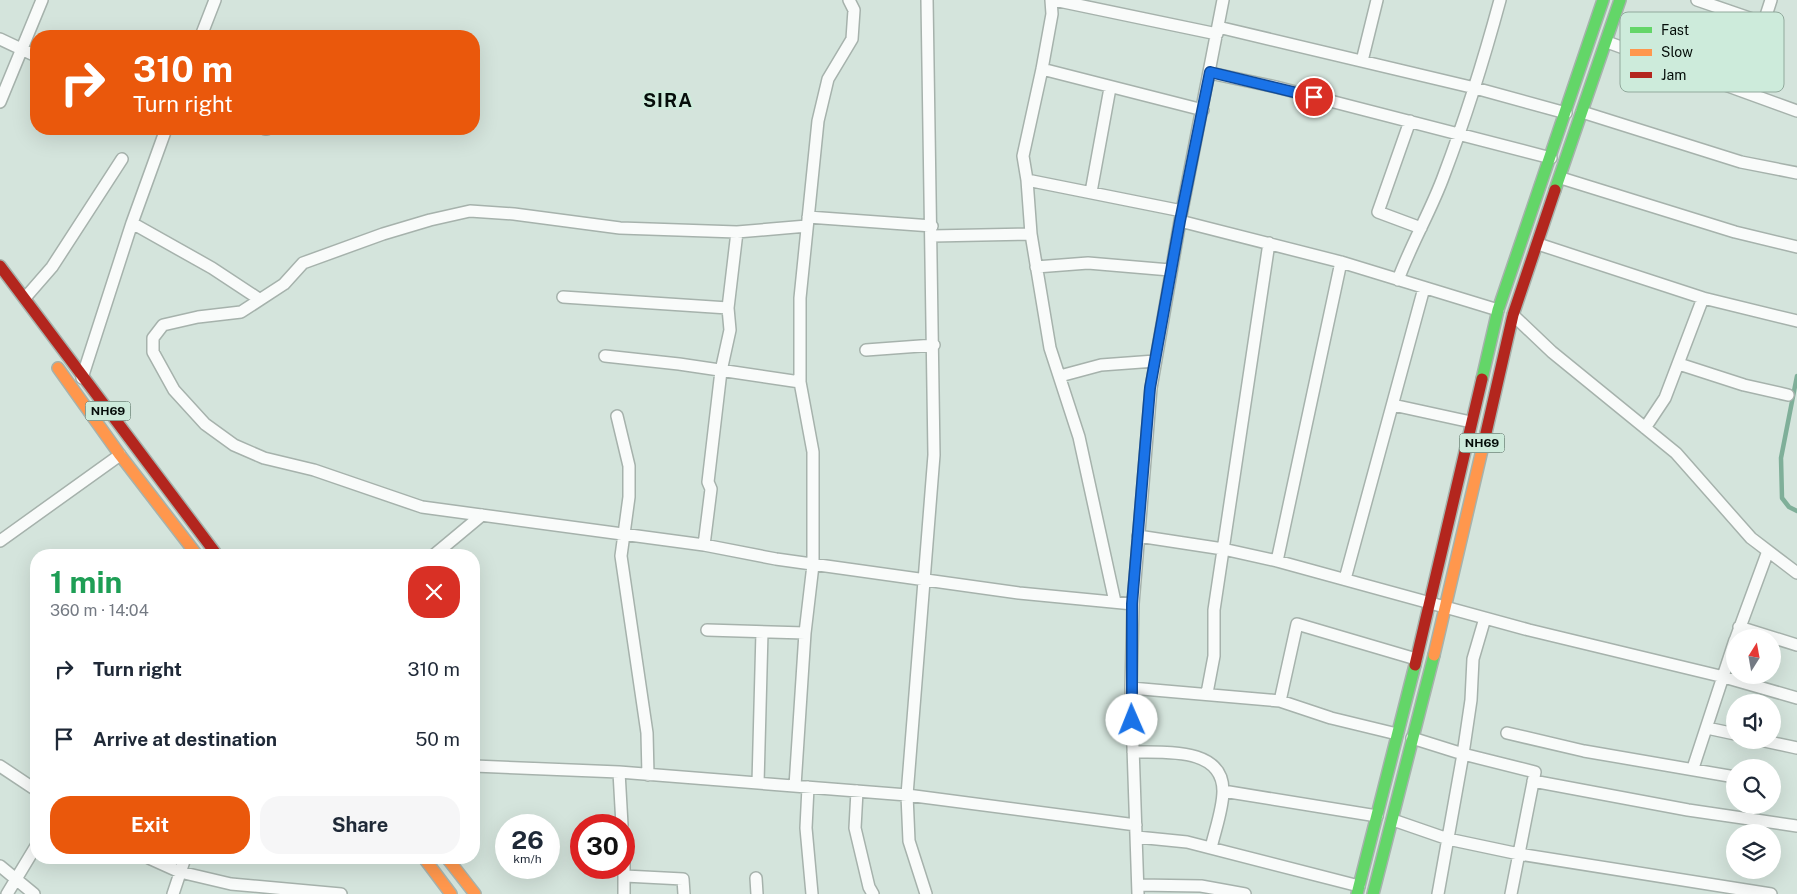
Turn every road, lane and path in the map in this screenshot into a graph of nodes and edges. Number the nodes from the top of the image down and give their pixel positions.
1 (42, 0) edge
2 (215, 0) edge
3 (849, 0) edge
4 (927, 0) edge
5 (1052, 0) edge
6 (1223, 0) edge
7 (1377, 0) edge
8 (1500, 0) edge
9 (1603, 0) edge
10 (1620, 0) edge
11 (1698, 0) edge
12 (1771, 0) edge
13 (1732, 12) edge
14 (1767, 12) edge
15 (204, 30) edge
16 (1218, 31) junction
17 (0, 40) edge
18 (1607, 42) junction
19 (1620, 47) edge
20 (22, 50) junction
21 (30, 53) edge
22 (1362, 61) junction
23 (1042, 69) junction
24 (1210, 72) junction
25 (1110, 88) junction
26 (1475, 88) junction
27 (1748, 92) edge
28 (0, 102) edge
29 (1203, 110) junction
30 (1797, 110) edge
31 (1582, 112) junction
32 (1566, 113) junction
33 (1410, 121) junction
34 (1458, 134) junction
35 (164, 135) edge
36 (1551, 158) junction
37 (122, 159) dead end
38 (1797, 173) edge
39 (1561, 178) junction
40 (1027, 180) junction
41 (1091, 192) junction
42 (1181, 216) junction
43 (808, 221) junction
44 (132, 223) junction
45 (1421, 228) junction
46 (932, 231) junction
47 (737, 232) junction
48 (1031, 234) junction
49 (1269, 242) junction
50 (1538, 244) junction
51 (1797, 247) edge
52 (1341, 262) junction
53 (1036, 267) junction
54 (1, 269) edge
55 (1170, 270) junction
56 (1398, 280) junction
57 (1424, 288) junction
58 (563, 297) dead end
59 (25, 298) junction
60 (1703, 298) junction
61 (259, 299) junction
62 (728, 308) junction
63 (1498, 310) junction
64 (1513, 315) junction
65 (1797, 321) edge
66 (934, 345) junction
67 (866, 350) dead end
68 (605, 356) dead end
69 (51, 358) dead end
70 (1155, 361) junction
71 (1679, 364) junction
72 (721, 371) junction
73 (1060, 376) junction
74 (82, 378) junction
75 (800, 382) junction
76 (1788, 395) dead end
77 (1393, 405) junction
78 (617, 416) dead end
79 (1471, 422) junction
80 (1645, 428) junction
81 (120, 454) junction
82 (482, 516) junction
83 (625, 534) junction
84 (1138, 536) junction
85 (0, 541) edge
86 (704, 546) junction
87 (192, 549) edge
88 (211, 549) edge
89 (441, 549) edge
90 (1223, 549) junction
91 (1768, 551) junction
92 (1277, 561) junction
93 (813, 565) junction
94 (1797, 573) edge
95 (923, 579) junction
96 (1345, 579) junction
97 (1115, 602) junction
98 (1431, 602) junction
99 (1132, 604) junction
100 (1446, 606) junction
101 (1485, 618) junction
102 (1738, 629) edge
103 (707, 630) dead end
104 (762, 632) junction
105 (805, 633) junction
106 (1781, 642) edge
107 (1797, 644) edge
108 (1416, 659) junction
109 (1726, 671) edge
110 (1724, 678) junction
111 (1131, 688) junction
112 (1207, 693) junction
113 (1797, 698) edge
114 (1280, 701) junction
115 (1707, 728) junction
116 (1726, 732) edge
117 (1506, 733) dead end
118 (1397, 734) junction
119 (1412, 738) junction
120 (1781, 745) edge
121 (1797, 748) edge
122 (1133, 752) junction
123 (1463, 754) junction
124 (0, 766) edge
125 (480, 766) edge
126 (1693, 768) junction
127 (619, 772) junction
128 (648, 775) junction
129 (1726, 775) edge
130 (1533, 781) junction
131 (758, 783) junction
132 (30, 786) edge
133 (795, 786) junction
134 (808, 787) junction
135 (857, 791) junction
136 (1223, 791) junction
137 (907, 795) junction
138 (621, 814) edge
139 (1378, 816) junction
140 (1393, 820) junction
141 (1136, 825) junction
142 (1797, 826) edge
143 (1136, 837) junction
144 (1448, 839) junction
145 (1211, 848) junction
146 (1520, 854) junction
147 (30, 856) edge
148 (163, 864) edge
149 (183, 864) edge
150 (428, 864) edge
151 (452, 864) edge
152 (0, 866) edge
153 (180, 872) junction
154 (17, 877) junction
155 (635, 877) edge
156 (756, 878) dead end
157 (624, 879) edge
158 (1138, 890) edge
159 (1358, 890) edge
160 (7, 894) edge
161 (34, 894) edge
162 (173, 894) edge
163 (341, 894) edge
164 (451, 894) edge
165 (475, 894) edge
166 (624, 894) edge
167 (684, 894) edge
168 (757, 894) edge
169 (812, 894) edge
170 (873, 894) edge
171 (926, 894) edge
172 (1245, 894) edge
173 (1373, 894) edge
174 (1438, 894) edge
175 (1511, 894) edge
176 (1771, 894) edge

1 - 20 street
2 - 15 street
3 - 43 street
4 - 46 street
5 - 16 street
5 - 23 street
6 - 16 street
7 - 22 street
8 - 26 street
9 - 32 highway, NH69
10 - 18 highway, NH69
11 - 13 street
12 - 14 street
16 - 22 street
16 - 24 street
17 - 20 street
18 - 19 street
18 - 31 highway, NH69
20 - 21 street
20 - 28 street
22 - 26 street
23 - 25 street
23 - 40 street
24 - 29 street
24 - 33 street
25 - 29 street
25 - 41 street
26 - 32 street
26 - 34 street
27 - 30 street
29 - 42 street
31 - 38 street
31 - 39 highway, NH69
32 - 36 highway, NH69
33 - 34 street
33 - 45 street
34 - 36 street
34 - 45 street
35 - 44 street
36 - 63 highway, NH69
37 - 59 street
39 - 50 highway, NH69
39 - 51 street
40 - 41 street
40 - 48 street
41 - 42 street
42 - 49 street
42 - 55 street
43 - 46 street
43 - 47 street
43 - 75 street
44 - 61 street
44 - 74 street
45 - 56 street
46 - 48 street
46 - 66 street
47 - 61 street
47 - 62 street
48 - 53 street
49 - 52 street
49 - 90 street
50 - 60 street
50 - 64 highway, NH69
52 - 56 street
52 - 92 street
53 - 55 street
53 - 73 street
54 - 59 highway, NH69
55 - 70 street
56 - 57 street
57 - 63 street
57 - 77 street
58 - 62 street
59 - 74 highway, NH69
60 - 65 street
60 - 71 street
61 - 82 street
62 - 72 street
63 - 79 highway, NH69
64 - 80 street
64 - 100 highway, NH69
66 - 67 street
66 - 95 street
68 - 72 street
69 - 81 highway, NH69
70 - 73 street
70 - 84 street
71 - 76 street
71 - 80 street
72 - 75 street
72 - 86 street
73 - 97 street
74 - 88 highway, NH69
75 - 93 street
77 - 79 street
77 - 96 street
78 - 83 street
79 - 98 highway, NH69
80 - 91 street
81 - 85 street
81 - 87 highway, NH69
82 - 83 street
82 - 89 street
83 - 86 street
83 - 128 street
84 - 90 street
84 - 99 street
86 - 93 street
90 - 92 street
90 - 112 street
91 - 94 street
91 - 102 street
92 - 96 street
93 - 95 street
93 - 105 street
95 - 97 street
95 - 137 street
96 - 98 street
97 - 99 street
98 - 100 street
98 - 108 highway, NH69
99 - 111 street
100 - 101 street
100 - 119 highway, NH69
101 - 110 street
101 - 123 street
103 - 104 street
104 - 105 street
104 - 131 street
105 - 133 street
106 - 107 street
108 - 114 street
108 - 118 highway, NH69
109 - 110 street
110 - 113 street
110 - 115 street
111 - 112 street
111 - 122 street
112 - 114 street
114 - 118 street
115 - 116 street
115 - 126 street
117 - 126 street
118 - 139 highway, NH69
119 - 123 street
119 - 140 highway, NH69
120 - 121 street
122 - 136 street
122 - 141 street
123 - 130 street
123 - 144 street
124 - 132 street
125 - 127 street
126 - 129 street
127 - 128 street
127 - 138 street
128 - 131 street
130 - 142 street
130 - 146 street
131 - 133 street
133 - 134 street
134 - 135 street
134 - 169 street
135 - 137 street
135 - 170 street
136 - 139 street
136 - 145 street
137 - 141 street
137 - 171 street
139 - 159 highway, NH69
140 - 144 street
140 - 173 highway, NH69
141 - 143 street
143 - 145 street
143 - 158 street
144 - 146 street
144 - 174 street
145 - 159 street
146 - 175 street
146 - 176 street
147 - 154 street
148 - 153 street
149 - 153 street
150 - 164 highway
151 - 165 highway
152 - 154 street
153 - 162 street
153 - 163 street
154 - 160 street
154 - 161 street
155 - 167 street
156 - 168 street
157 - 166 street
158 - 172 street

